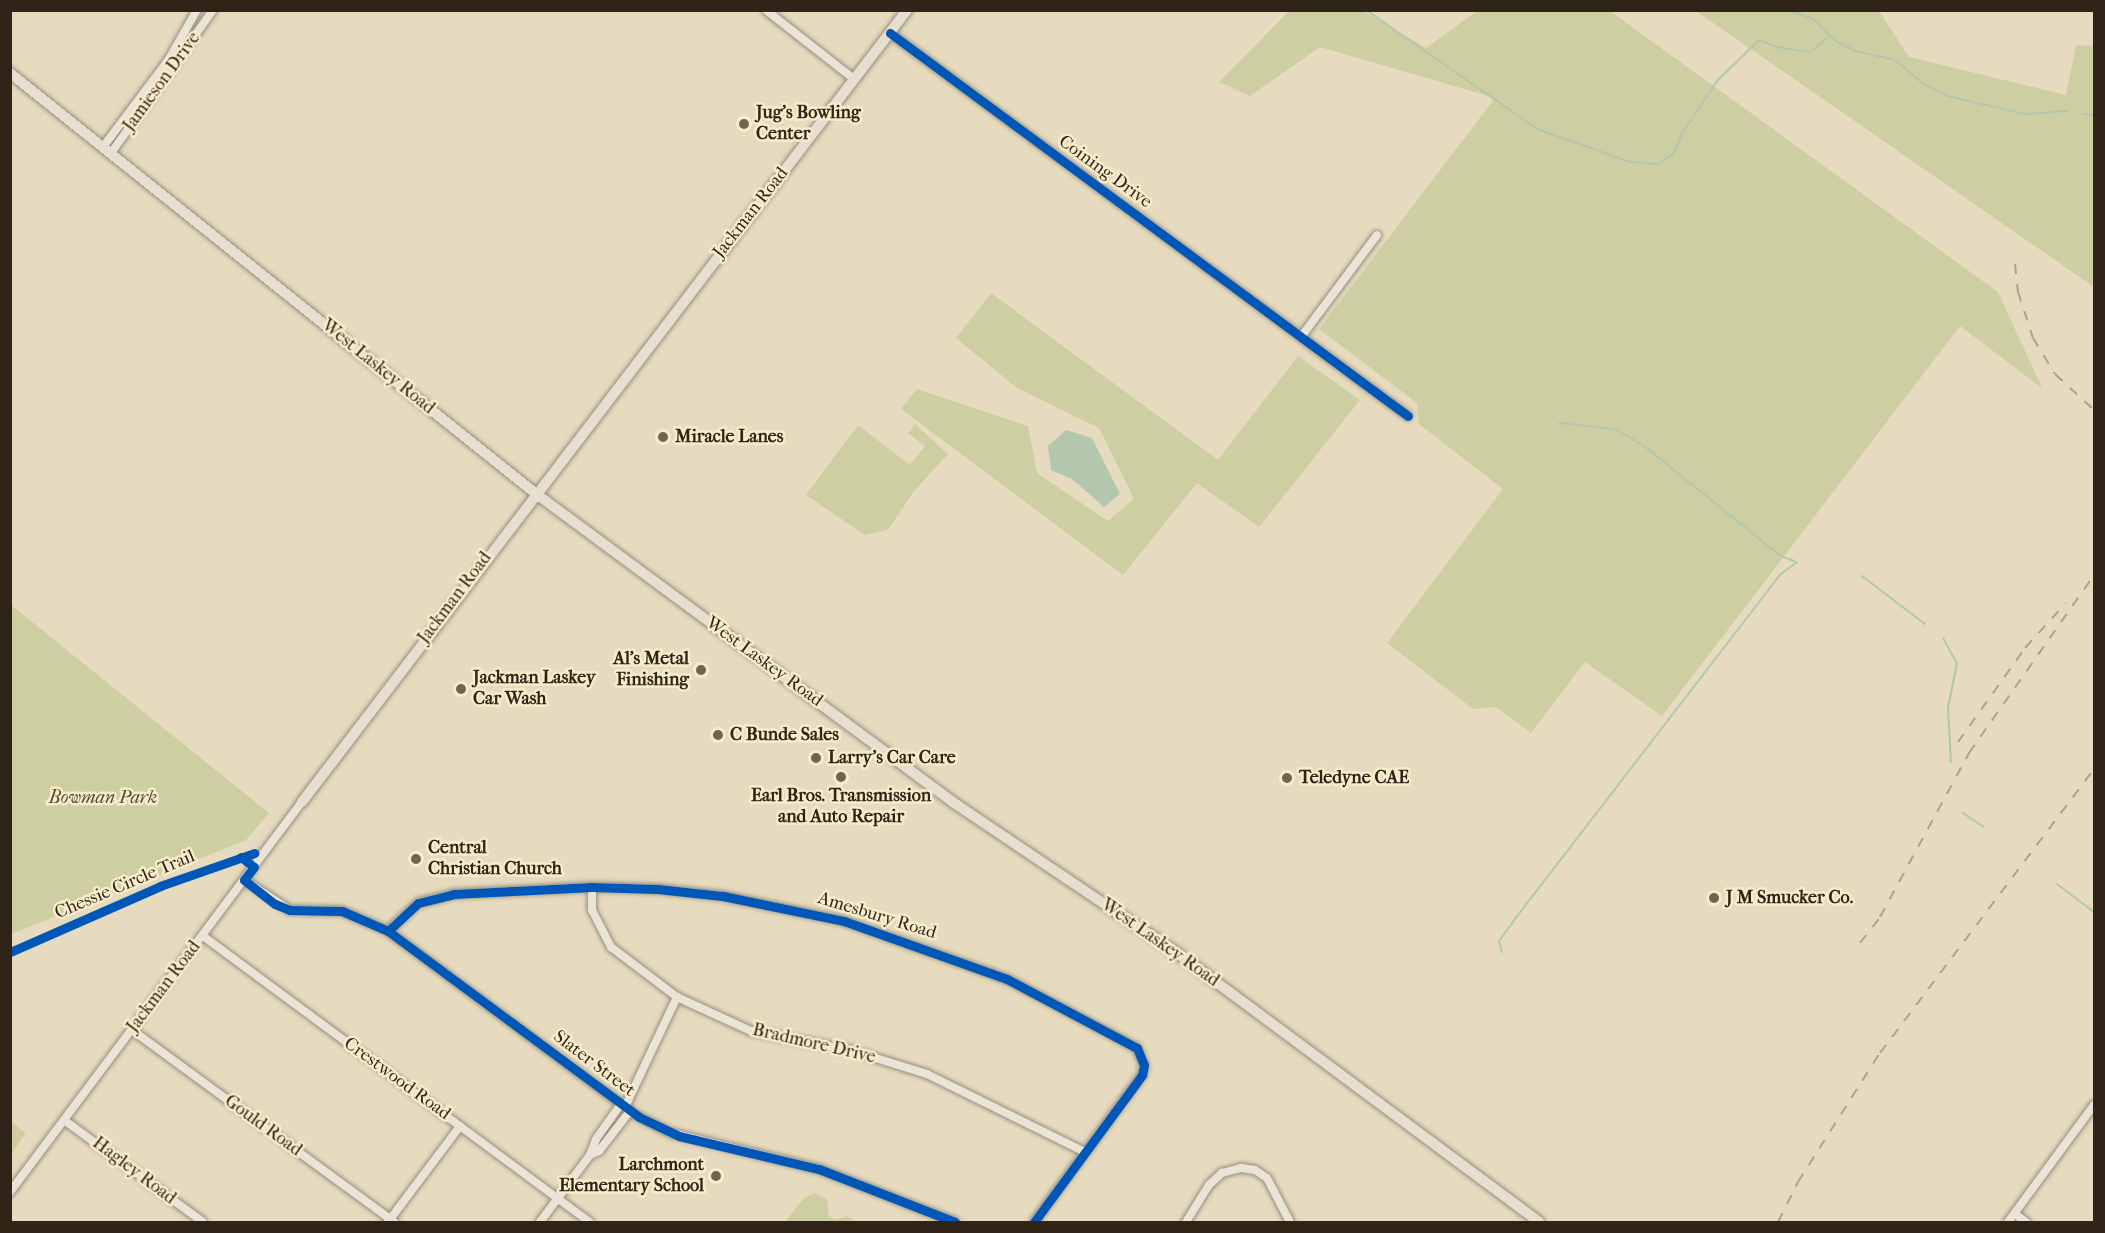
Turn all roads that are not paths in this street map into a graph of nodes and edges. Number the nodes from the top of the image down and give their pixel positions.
1 (197, 10) edge
2 (213, 10) edge
3 (766, 10) edge
4 (907, 10) edge
5 (890, 33) junction
6 (10, 73) edge
7 (854, 79) junction
8 (107, 150) junction
9 (1377, 235) dead end
10 (1301, 337) junction
11 (1408, 416) dead end
12 (535, 493) junction
13 (302, 802) joint
14 (244, 880) junction
15 (592, 887) junction
16 (388, 931) junction
17 (203, 936) junction
18 (677, 997) junction
19 (132, 1030) junction
20 (2094, 1105) edge
21 (625, 1107) junction
22 (64, 1120) junction
23 (460, 1126) junction
24 (1086, 1152) junction
25 (10, 1192) edge
26 (558, 1198) junction
27 (2014, 1214) junction
28 (390, 1221) edge
29 (203, 1222) edge
30 (540, 1222) edge
31 (590, 1222) edge
32 (955, 1222) edge
33 (1034, 1222) edge
34 (1186, 1222) edge
35 (1290, 1222) edge
36 (1539, 1222) edge
37 (2008, 1222) edge
38 (2026, 1222) edge

1 - 8 street, Jamieson Drive
2 - 8 street, Jamieson Drive
3 - 7 street
4 - 5 main road, Jackman Road
5 - 7 main road, Jackman Road
5 - 10 street, Coining Drive
6 - 8 main road, West Laskey Road
7 - 12 main road, Jackman Road
8 - 12 main road, West Laskey Road
9 - 10 street
10 - 11 street, Coining Drive
12 - 13 main road, Jackman Road
12 - 36 main road, West Laskey Road
13 - 14 street, Jackman Road
14 - 16 street, Slater Street
14 - 17 street, Jackman Road
15 - 16 street, Amesbury Road
15 - 18 street, Bradmore Drive
15 - 24 street, Amesbury Road
16 - 21 street, Slater Street
17 - 19 street, Jackman Road
17 - 23 street, Crestwood Road
18 - 21 street
18 - 24 street, Bradmore Drive
19 - 22 street, Jackman Road
19 - 28 street, Gould Road
20 - 27 street
21 - 26 street
21 - 32 street, Slater Street
22 - 25 street, Jackman Road
22 - 29 street, Hagley Road
23 - 26 street, Crestwood Road
23 - 28 street
24 - 33 street, Amesbury Road
26 - 30 street
26 - 31 street, Crestwood Road
27 - 37 street
27 - 38 street
34 - 35 street

